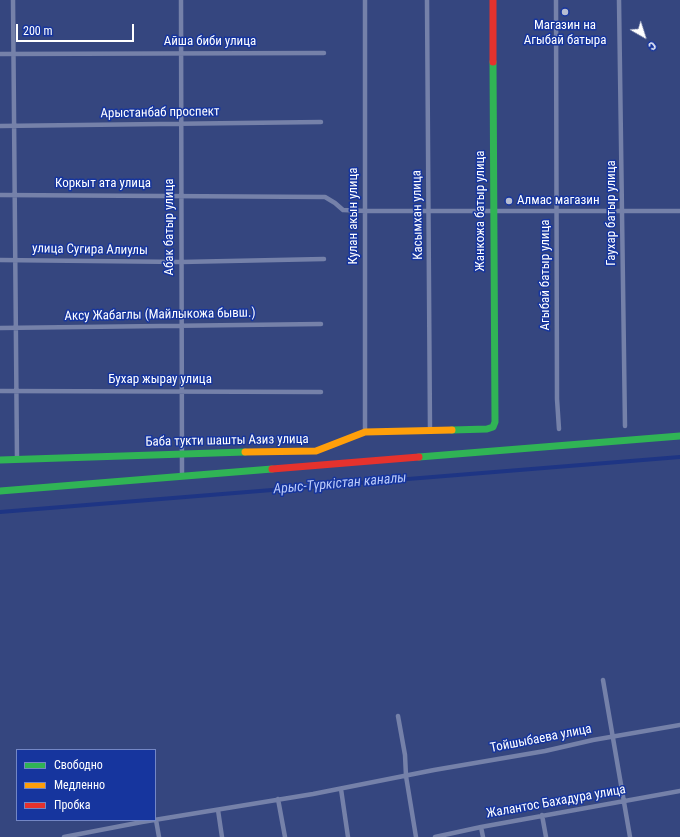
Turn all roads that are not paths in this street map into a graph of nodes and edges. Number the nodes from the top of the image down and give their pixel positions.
1 (14, 0) edge
2 (181, 0) edge
3 (365, 0) edge
4 (427, 0) edge
5 (493, 0) edge
6 (556, 0) edge
7 (620, 0) edge
8 (181, 53) junction
9 (0, 54) edge
10 (14, 54) junction
11 (324, 54) dead end
12 (321, 122) dead end
13 (182, 124) junction
14 (0, 126) edge
15 (16, 126) junction
16 (16, 194) junction
17 (0, 195) edge
18 (181, 196) junction
19 (493, 210) junction
20 (366, 211) junction
21 (558, 211) junction
22 (680, 211) edge
23 (429, 212) junction
24 (623, 212) junction
25 (324, 259) dead end
26 (0, 260) edge
27 (17, 260) junction
28 (181, 262) junction
29 (321, 324) dead end
30 (180, 326) junction
31 (17, 327) junction
32 (0, 328) edge
33 (17, 390) junction
34 (0, 391) edge
35 (182, 391) junction
36 (321, 392) dead end
37 (496, 422) joint
38 (625, 426) dead end
39 (560, 429) dead end
40 (430, 430) junction
41 (365, 432) junction
42 (680, 436) edge
43 (680, 441) edge
44 (182, 453) junction
45 (17, 459) junction
46 (0, 460) edge
47 (182, 476) junction
48 (0, 491) edge
49 (0, 496) edge
50 (604, 680) dead end
51 (398, 716) dead end
52 (680, 725) edge
53 (612, 737) junction
54 (406, 776) junction
55 (341, 789) junction
56 (680, 791) edge
57 (278, 799) junction
58 (623, 800) junction
59 (218, 810) junction
60 (542, 816) junction
61 (156, 820) edge
62 (150, 821) edge
63 (481, 827) junction
64 (94, 831) junction
65 (64, 837) edge
66 (95, 837) edge
67 (158, 837) edge
68 (222, 837) edge
69 (285, 837) edge
70 (348, 837) edge
71 (416, 837) edge
72 (436, 837) edge
73 (483, 837) edge
74 (546, 837) edge
75 (630, 837) edge

1 - 10 street
2 - 8 street, Абак батыр улица
3 - 20 street, Кулан акын улица
4 - 23 street, Касымхан улица
5 - 19 main road, Жанкожа батыр улица
6 - 21 street, Агыбай батыр улица
7 - 24 street, Гаухар батыр улица
8 - 10 street, Айша биби улица
8 - 11 street, Айша биби улица
8 - 13 street, Абак батыр улица
9 - 10 street, Айша биби улица
10 - 15 street
12 - 13 street, Арыстанбаб проспект
13 - 15 street, Арыстанбаб проспект
13 - 18 street, Абак батыр улица
14 - 15 street, Арыстанбаб проспект
15 - 16 street
16 - 17 street, Коркыт ата улица
16 - 18 street, Коркыт ата улица
16 - 27 street
18 - 20 street, Коркыт ата улица
18 - 28 street, Абак батыр улица
19 - 21 street
19 - 23 street
19 - 37 main road, Жанкожа батыр улица
20 - 23 street
20 - 41 street, Кулан акын улица
21 - 24 street
21 - 39 street, Агыбай батыр улица
22 - 24 street
23 - 40 street, Касымхан улица
24 - 38 street, Гаухар батыр улица
25 - 28 street, улица Сугира Алиулы
26 - 27 street, улица Сугира Алиулы
27 - 28 street, улица Сугира Алиулы
27 - 31 street
28 - 30 street, Абак батыр улица
29 - 30 street, Аксу Жабаглы (Майлыкожа бывш.)
30 - 31 street, Аксу Жабаглы (Майлыкожа бывш.)
30 - 35 street, Абак батыр улица
31 - 32 street, Аксу Жабаглы (Майлыкожа бывш.)
31 - 33 street
33 - 34 street, Бухар жырау улица
33 - 35 street, Бухар жырау улица
33 - 45 street
35 - 36 street, Бухар жырау улица
35 - 44 street, Абак батыр улица
37 - 40 main road, Баба тукти шашты Азиз улица
40 - 41 main road, Баба тукти шашты Азиз улица
41 - 44 main road, Баба тукти шашты Азиз улица
42 - 47 main road
43 - 49 main road
44 - 45 main road, Баба тукти шашты Азиз улица
44 - 47 street, Абак батыр улица
45 - 46 main road, Баба тукти шашты Азиз улица
47 - 48 main road
50 - 53 street
51 - 54 street
52 - 53 street, Тойшыбаева улица
53 - 54 street, Тойшыбаева улица
53 - 58 street
54 - 55 street, Тойшыбаева улица
54 - 71 street
55 - 57 street, Тойшыбаева улица
55 - 70 street
56 - 58 street, Жалантос Бахадура улица
57 - 59 street, Тойшыбаева улица
57 - 69 street
58 - 60 street, Жалантос Бахадура улица
58 - 75 street
59 - 61 street, Тойшыбаева улица
59 - 68 street
60 - 63 street, Жалантос Бахадура улица
60 - 74 street
61 - 67 street
62 - 64 street, Тойшыбаева улица
63 - 72 street, Жалантос Бахадура улица
63 - 73 street
64 - 65 street, Тойшыбаева улица
64 - 66 street

